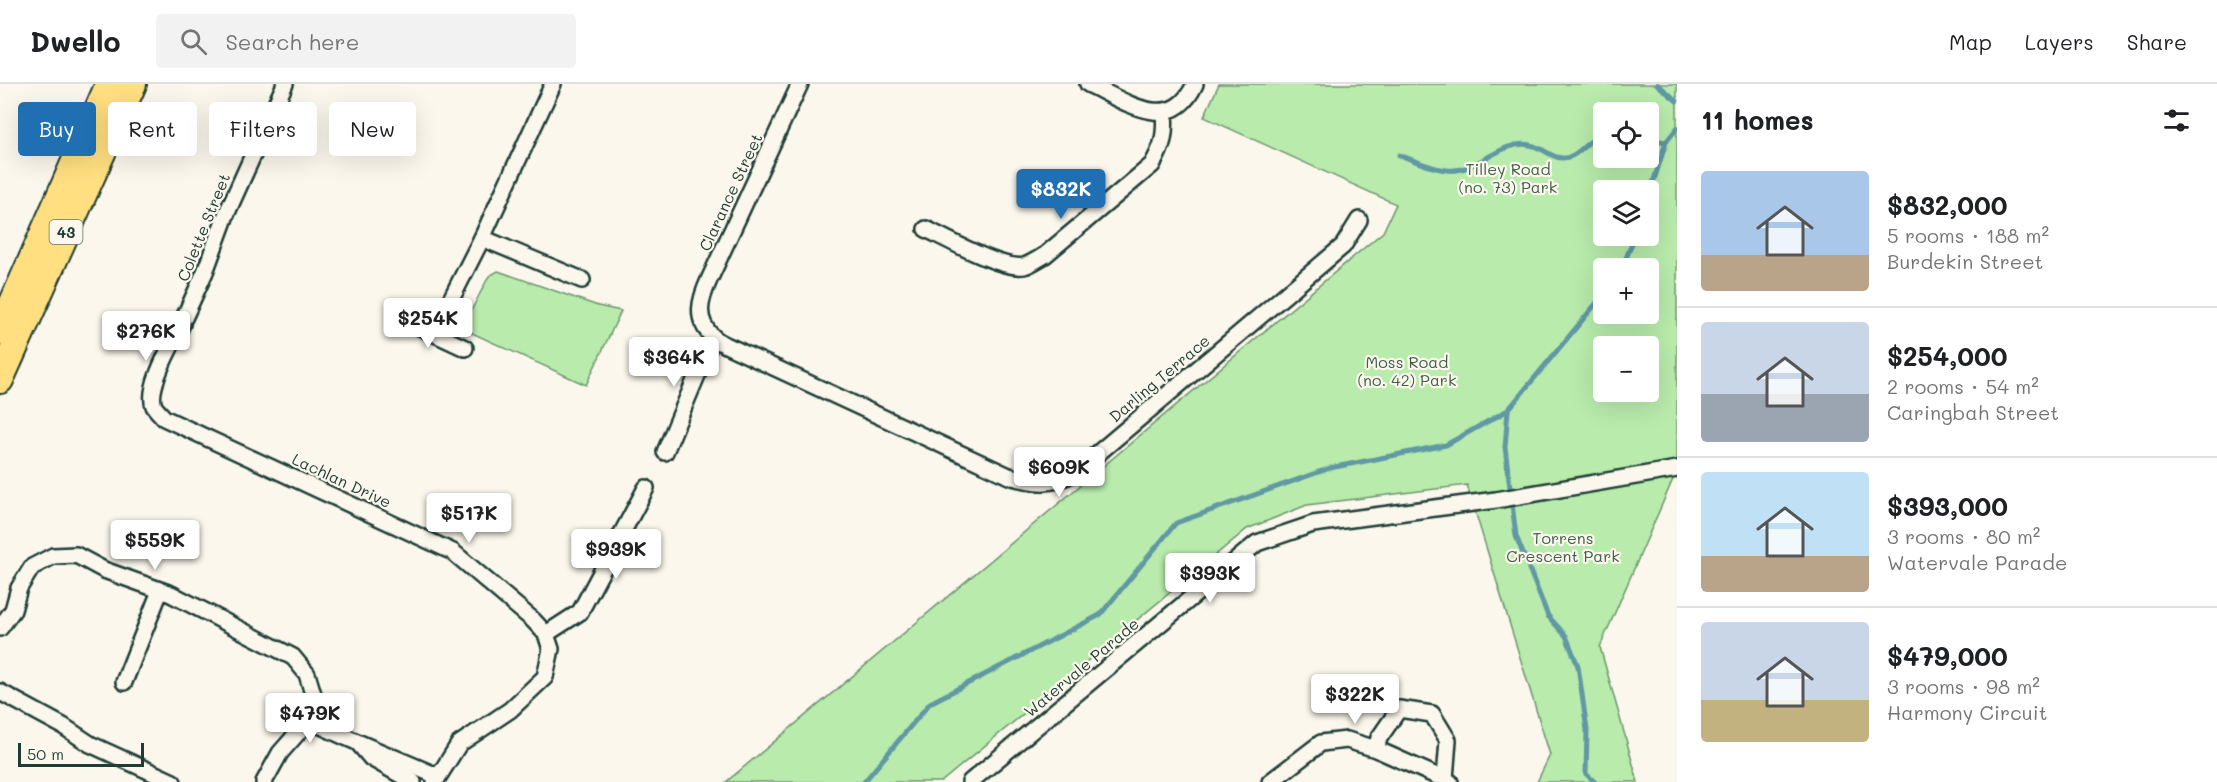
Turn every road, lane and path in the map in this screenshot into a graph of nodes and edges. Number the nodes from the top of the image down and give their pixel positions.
1 (108, 84) edge
2 (133, 84) edge
3 (285, 84) edge
4 (553, 84) edge
5 (800, 84) edge
6 (1089, 84) edge
7 (1195, 84) edge
8 (1164, 112) junction
9 (1359, 220) dead end
10 (926, 229) dead end
11 (482, 238) junction
12 (582, 280) dead end
13 (405, 320) dead end
14 (0, 332) edge
15 (434, 333) junction
16 (713, 337) junction
17 (465, 348) dead end
18 (0, 380) edge
19 (154, 406) joint
20 (665, 452) dead end
21 (1677, 469) edge
22 (646, 488) dead end
23 (160, 591) junction
24 (0, 628) edge
25 (546, 634) junction
26 (124, 682) dead end
27 (0, 692) edge
28 (309, 720) junction
29 (360, 745) junction
30 (1376, 749) junction
31 (436, 779) edge
32 (1448, 781) edge
33 (174, 782) edge
34 (264, 782) edge
35 (413, 782) edge
36 (970, 782) edge
37 (1269, 782) edge

1 - 14 main road, 43
2 - 18 main road, 43
3 - 19 street, Colette Street
4 - 11 street
5 - 16 street, Clarance Street
6 - 8 street
7 - 8 street
8 - 10 street
9 - 16 street, Darling Terrace
11 - 12 street
11 - 15 street
13 - 15 street
15 - 17 street
16 - 20 street
19 - 25 street, Lachlan Drive
21 - 36 street, Watervale Parade
22 - 25 street
23 - 24 street
23 - 26 street
23 - 28 street
25 - 31 street
27 - 33 street
28 - 29 street
28 - 34 street
29 - 31 street
29 - 35 street
30 - 32 street
30 - 32 street
30 - 37 street

